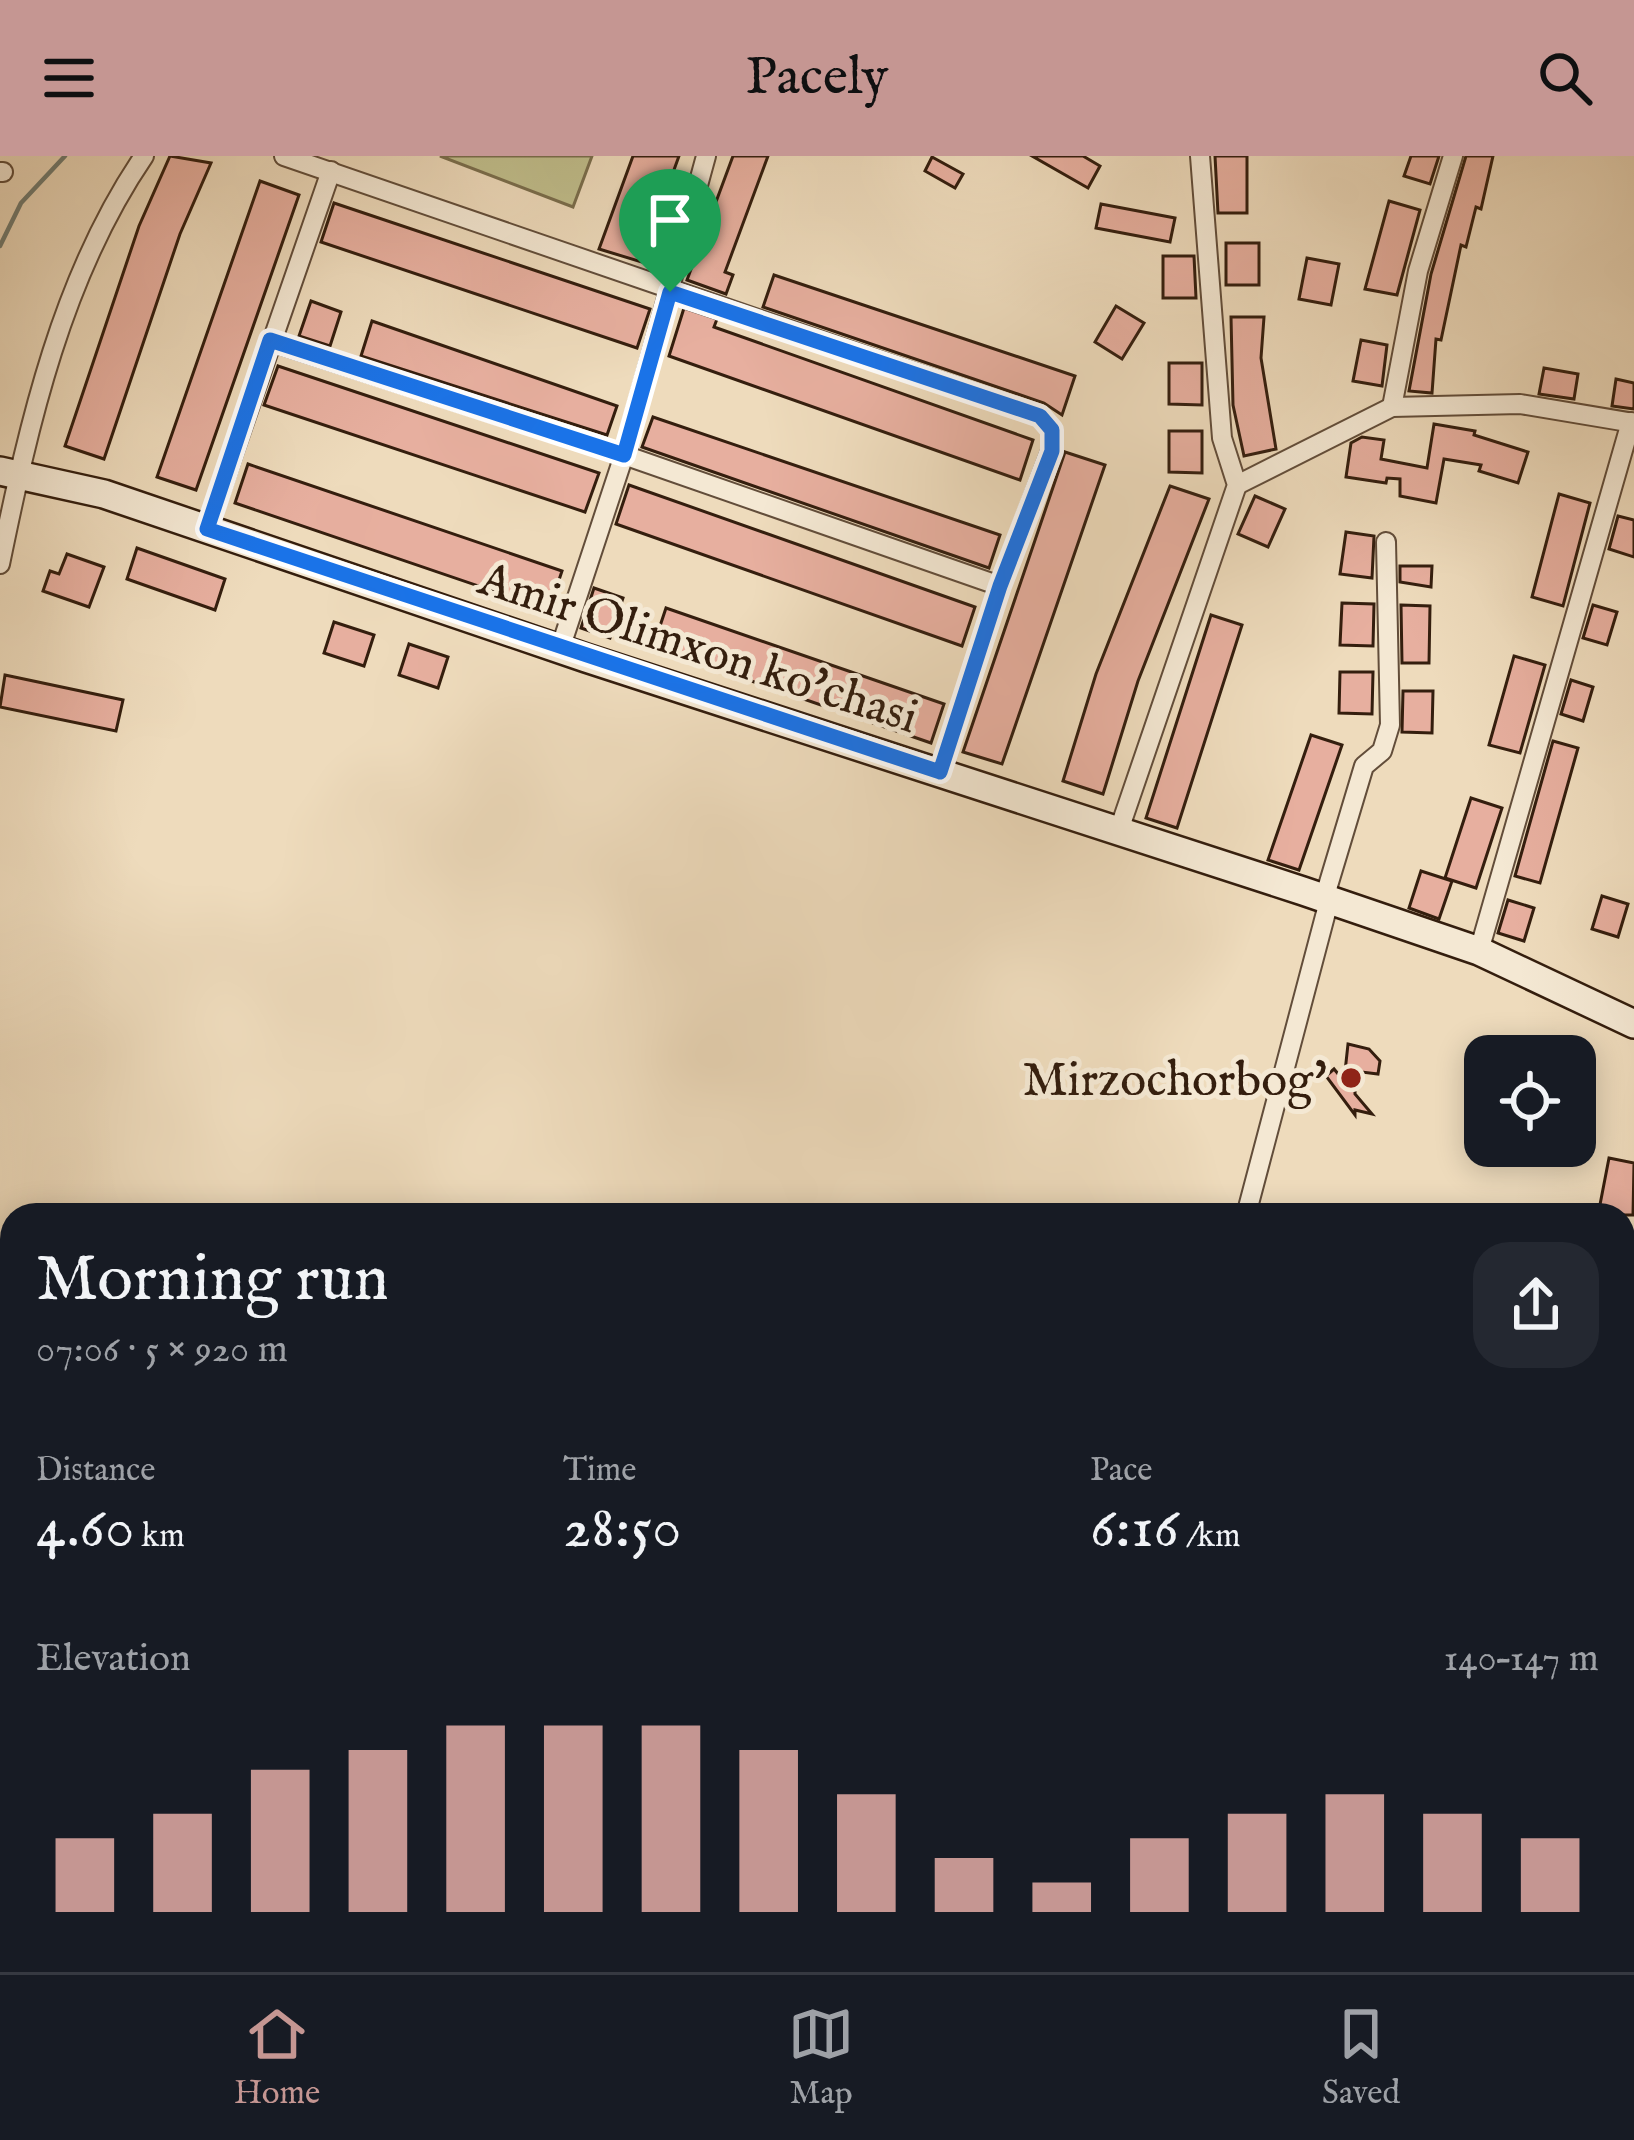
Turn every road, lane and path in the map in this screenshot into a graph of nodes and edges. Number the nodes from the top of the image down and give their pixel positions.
1 (144, 156) edge
2 (284, 156) edge
3 (706, 156) edge
4 (1199, 156) edge
5 (1453, 156) edge
6 (331, 171) junction
7 (670, 292) junction
8 (270, 340) junction
9 (1393, 407) junction
10 (1633, 422) edge
11 (624, 455) junction
12 (9, 473) edge
13 (1237, 485) junction
14 (207, 529) junction
15 (1386, 542) dead end
16 (0, 564) edge
17 (1000, 586) junction
18 (560, 649) junction
19 (940, 772) junction
20 (1119, 830) junction
21 (1326, 900) junction
22 (1479, 951) junction
23 (1634, 1024) edge
24 (1249, 1203) edge

1 - 12 street
2 - 6 street
3 - 7 street
4 - 13 street
5 - 9 street
6 - 7 street
6 - 8 street
7 - 11 street
7 - 17 street
8 - 11 street
8 - 14 street
9 - 10 street
9 - 13 street
10 - 22 street
11 - 17 street
11 - 18 street
12 - 14 street, Amir Olimxon ko'chasi
12 - 16 street
13 - 20 street
14 - 18 street, Amir Olimxon ko'chasi
15 - 21 street
17 - 19 street
18 - 19 street, Amir Olimxon ko'chasi
19 - 20 street, Amir Olimxon ko'chasi
20 - 21 street, Amir Olimxon ko'chasi
21 - 22 street, Amir Olimxon ko'chasi
21 - 24 street
22 - 23 street, Amir Olimxon ko'chasi

